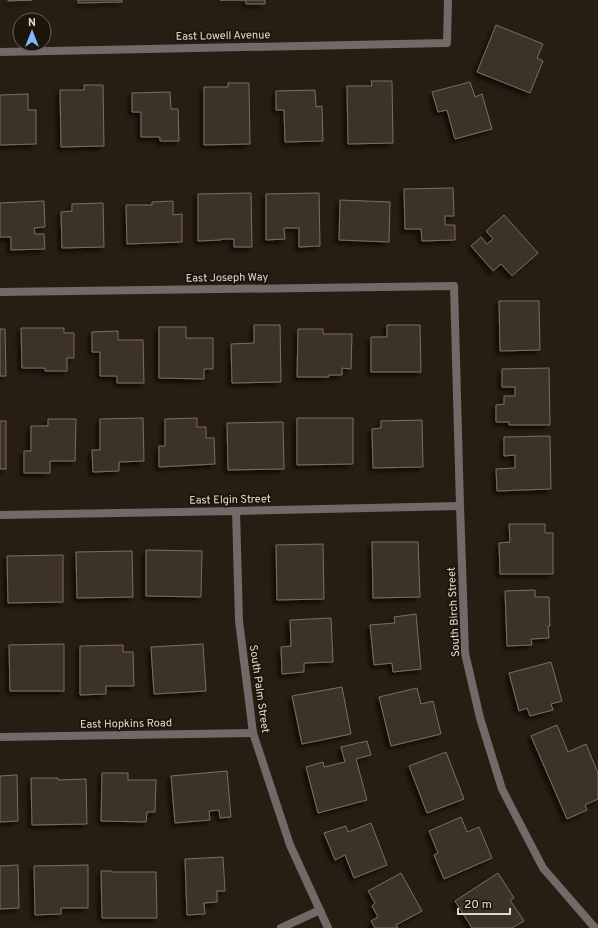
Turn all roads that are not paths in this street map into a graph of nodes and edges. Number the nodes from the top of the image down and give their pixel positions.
1 (448, 0) edge
2 (0, 52) edge
3 (454, 286) joint
4 (0, 292) edge
5 (460, 506) junction
6 (236, 511) junction
7 (0, 515) edge
8 (253, 734) junction
9 (0, 737) edge
10 (320, 910) junction
11 (281, 928) edge
12 (328, 928) edge
13 (595, 928) edge

1 - 2 street, East Lowell Avenue
3 - 4 street, East Joseph Way
3 - 5 street, South Birch Street
5 - 6 street, East Elgin Street
5 - 13 street, South Birch Street
6 - 7 street, East Elgin Street
6 - 8 street, South Palm Street
8 - 9 street, East Hopkins Road
8 - 10 street, South Palm Street
10 - 11 street
10 - 12 street, South Palm Street

